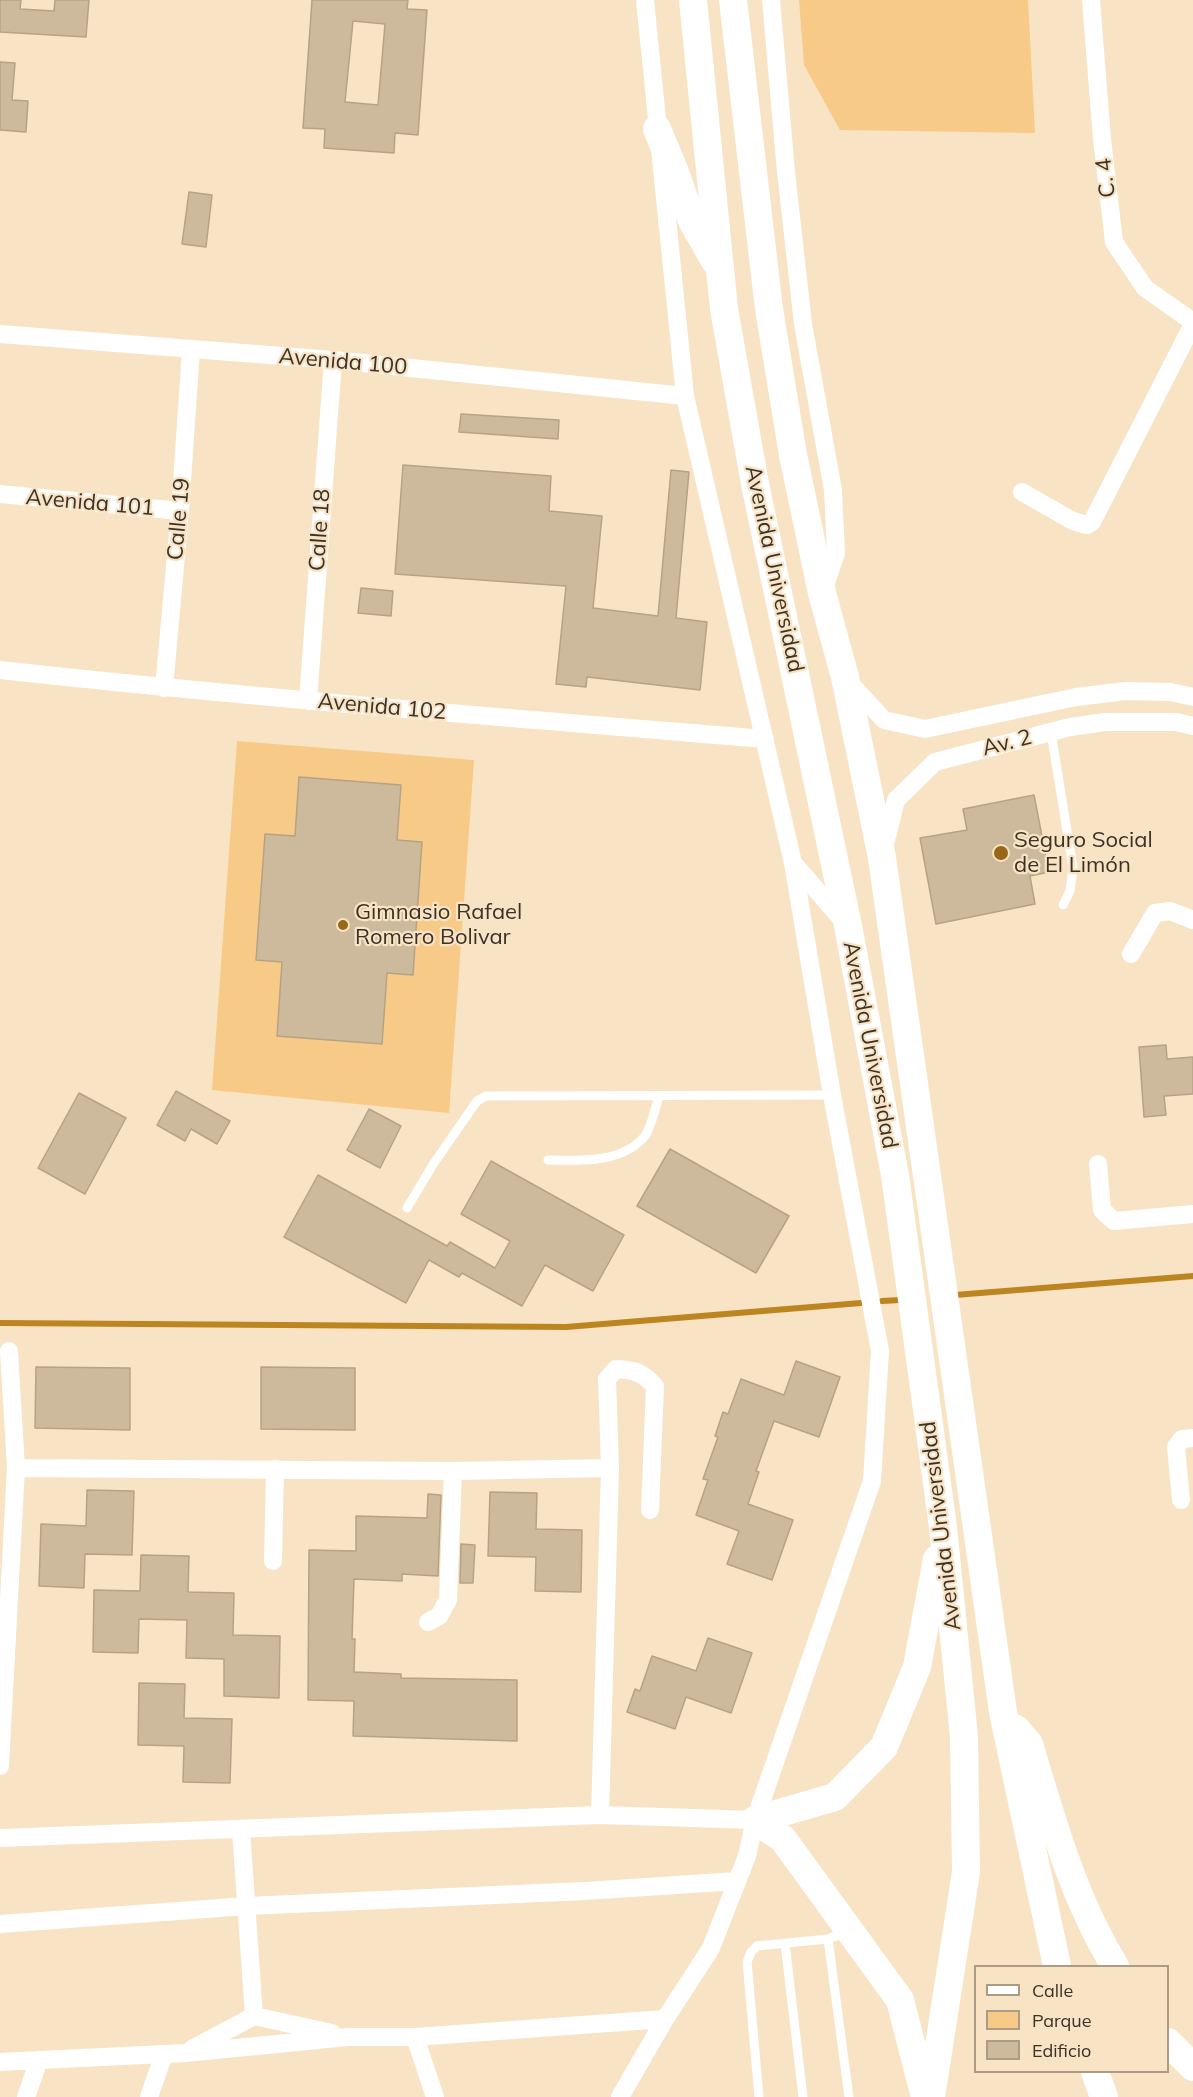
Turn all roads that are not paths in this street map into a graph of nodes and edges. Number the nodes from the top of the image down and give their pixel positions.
1 (645, 0) edge
2 (693, 0) edge
3 (733, 0) edge
4 (771, 0) edge
5 (1091, 0) edge
6 (657, 129) junction
7 (721, 270) junction
8 (1193, 323) edge
9 (0, 334) edge
10 (191, 350) junction
11 (333, 360) junction
12 (685, 396) junction
13 (1023, 492) dead end
14 (0, 494) edge
15 (180, 511) junction
16 (822, 593) junction
17 (0, 670) edge
18 (844, 677) junction
19 (164, 688) junction
20 (1193, 698) edge
21 (308, 701) junction
22 (1193, 726) edge
23 (1051, 732) junction
24 (765, 739) junction
25 (882, 858) junction
26 (793, 863) junction
27 (1063, 905) dead end
28 (1193, 920) edge
29 (848, 926) junction
30 (1131, 954) dead end
31 (832, 1095) junction
32 (659, 1096) junction
33 (548, 1160) dead end
34 (1098, 1164) dead end
35 (407, 1208) dead end
36 (1193, 1214) edge
37 (9, 1351) dead end
38 (1193, 1438) edge
39 (16, 1468) junction
40 (610, 1468) junction
41 (275, 1469) junction
42 (453, 1471) junction
43 (1181, 1500) dead end
44 (650, 1510) dead end
45 (943, 1527) junction
46 (273, 1561) dead end
47 (428, 1622) dead end
48 (3, 1630) edge
49 (1003, 1712) junction
50 (0, 1766) edge
51 (600, 1815) junction
52 (755, 1820) junction
53 (241, 1829) junction
54 (0, 1838) edge
55 (737, 1881) junction
56 (247, 1906) junction
57 (0, 1924) edge
58 (839, 1935) junction
59 (785, 1943) junction
60 (1057, 1965) edge
61 (1114, 1965) edge
62 (254, 2016) junction
63 (666, 2019) junction
64 (348, 2037) junction
65 (415, 2037) junction
66 (1169, 2044) edge
67 (185, 2052) junction
68 (164, 2054) junction
69 (39, 2061) junction
70 (0, 2062) edge
71 (1193, 2067) edge
72 (1095, 2073) edge
73 (26, 2097) edge
74 (149, 2097) edge
75 (435, 2097) edge
76 (620, 2097) edge
77 (759, 2097) edge
78 (803, 2097) edge
79 (849, 2097) edge
80 (925, 2097) edge
81 (931, 2097) edge
82 (1104, 2097) edge

1 - 6 street, Avenida Universidad
2 - 7 main road, Avenida Universidad
3 - 16 main road, Avenida Universidad
4 - 16 street, Avenida Universidad
5 - 8 street, C. 4
6 - 7 main road
6 - 12 street, Avenida Universidad
7 - 29 main road, Avenida Universidad
8 - 13 street
9 - 10 street, Avenida 100
10 - 11 street, Avenida 100
10 - 15 street, Calle 19
11 - 12 street, Avenida 100
11 - 21 street, Calle 18
12 - 24 street, Avenida Universidad
14 - 15 street, Avenida 101
15 - 19 street, Calle 19
16 - 18 main road, Avenida Universidad
17 - 19 street, Avenida 102
18 - 20 street, Av. 2
18 - 25 main road, Avenida Universidad
19 - 21 street, Avenida 102
21 - 24 street, Avenida 102
22 - 23 street, Av. 2
23 - 25 street, Av. 2
23 - 27 lane
24 - 26 street, Avenida Universidad
25 - 49 main road, Avenida Universidad
26 - 29 street
26 - 31 street, Avenida Universidad
28 - 30 street
29 - 45 main road, Avenida Universidad
31 - 32 lane
31 - 52 street, Avenida Universidad
32 - 33 lane
32 - 35 lane
34 - 36 street
37 - 39 street
38 - 43 street
39 - 41 street
39 - 48 street
40 - 42 street
40 - 44 street
40 - 51 street
41 - 42 street
41 - 46 street
42 - 47 street
45 - 52 main road
45 - 81 main road, Avenida Universidad
48 - 50 street
49 - 60 main road, Avenida Universidad
49 - 61 main road
51 - 52 street
51 - 53 street
52 - 55 street, Avenida Universidad
52 - 58 main road
53 - 54 street
53 - 56 street
55 - 56 street
55 - 63 street, Avenida Universidad
56 - 57 street
56 - 62 street
58 - 59 lane
58 - 79 lane
58 - 80 main road
59 - 77 lane
59 - 78 lane
62 - 64 street
62 - 67 street
63 - 65 street
63 - 76 street, Avenida Universidad
64 - 65 street
64 - 67 street
65 - 75 street
66 - 71 main road
67 - 68 street
68 - 69 street
68 - 74 street
69 - 70 street
69 - 73 street
72 - 82 main road

